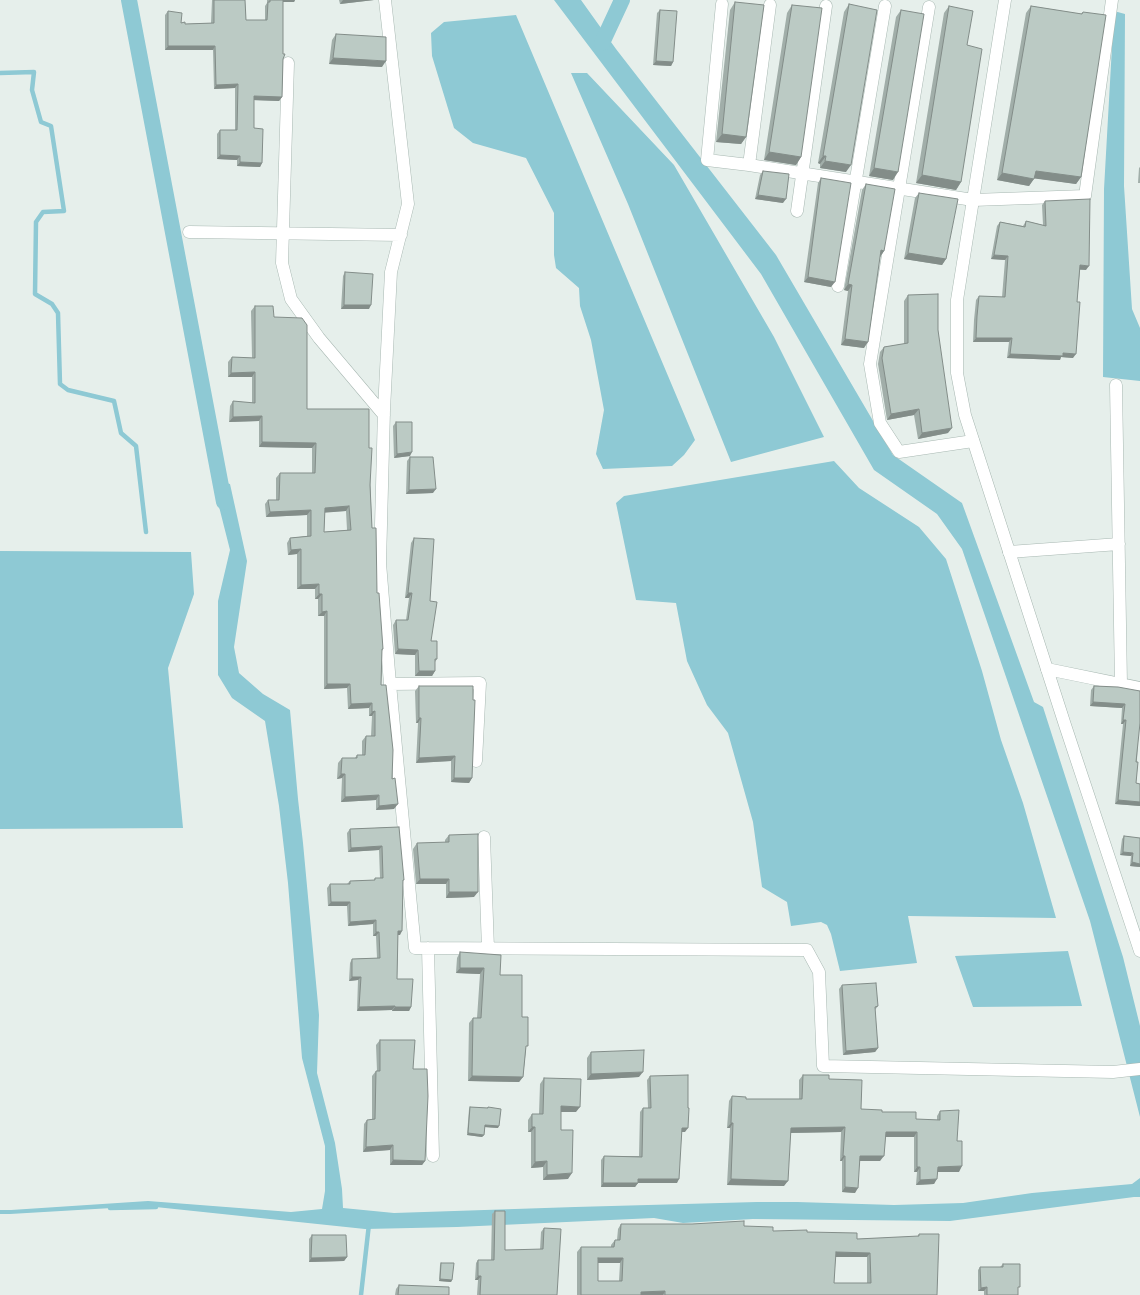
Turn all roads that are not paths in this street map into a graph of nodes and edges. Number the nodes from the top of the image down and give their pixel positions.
1 (385, 0) edge
2 (1005, 0) edge
3 (1112, 0) edge
4 (722, 4) dead end
5 (770, 5) dead end
6 (826, 6) dead end
7 (885, 6) dead end
8 (929, 7) dead end
9 (288, 63) dead end
10 (749, 165) junction
11 (802, 173) junction
12 (856, 182) junction
13 (899, 188) junction
14 (973, 200) junction
15 (797, 211) dead end
16 (189, 232) dead end
17 (283, 233) junction
18 (401, 235) junction
19 (838, 286) dead end
20 (1116, 386) dead end
21 (384, 414) junction
22 (973, 441) junction
23 (1119, 544) junction
24 (1009, 552) junction
25 (1047, 669) junction
26 (390, 684) junction
27 (1121, 684) junction
28 (1140, 688) edge
29 (476, 761) dead end
30 (484, 837) dead end
31 (428, 948) junction
32 (488, 949) junction
33 (1140, 951) edge
34 (1140, 1069) edge
35 (433, 1156) dead end

1 - 18 street
2 - 14 street
3 - 14 street
4 - 10 street
5 - 10 street
6 - 11 street
7 - 12 street
8 - 13 street
9 - 17 street
10 - 11 street
11 - 12 street
11 - 15 street
12 - 13 street
12 - 19 street
13 - 14 street
13 - 22 street
14 - 22 street
16 - 17 street
17 - 18 street
17 - 21 street
18 - 21 street
20 - 23 street
21 - 26 street
22 - 24 street
23 - 24 street
23 - 27 street
24 - 25 street
25 - 27 street
25 - 33 street
26 - 29 street
26 - 31 street
27 - 28 street
30 - 32 street
31 - 32 street
31 - 35 street
32 - 34 street

